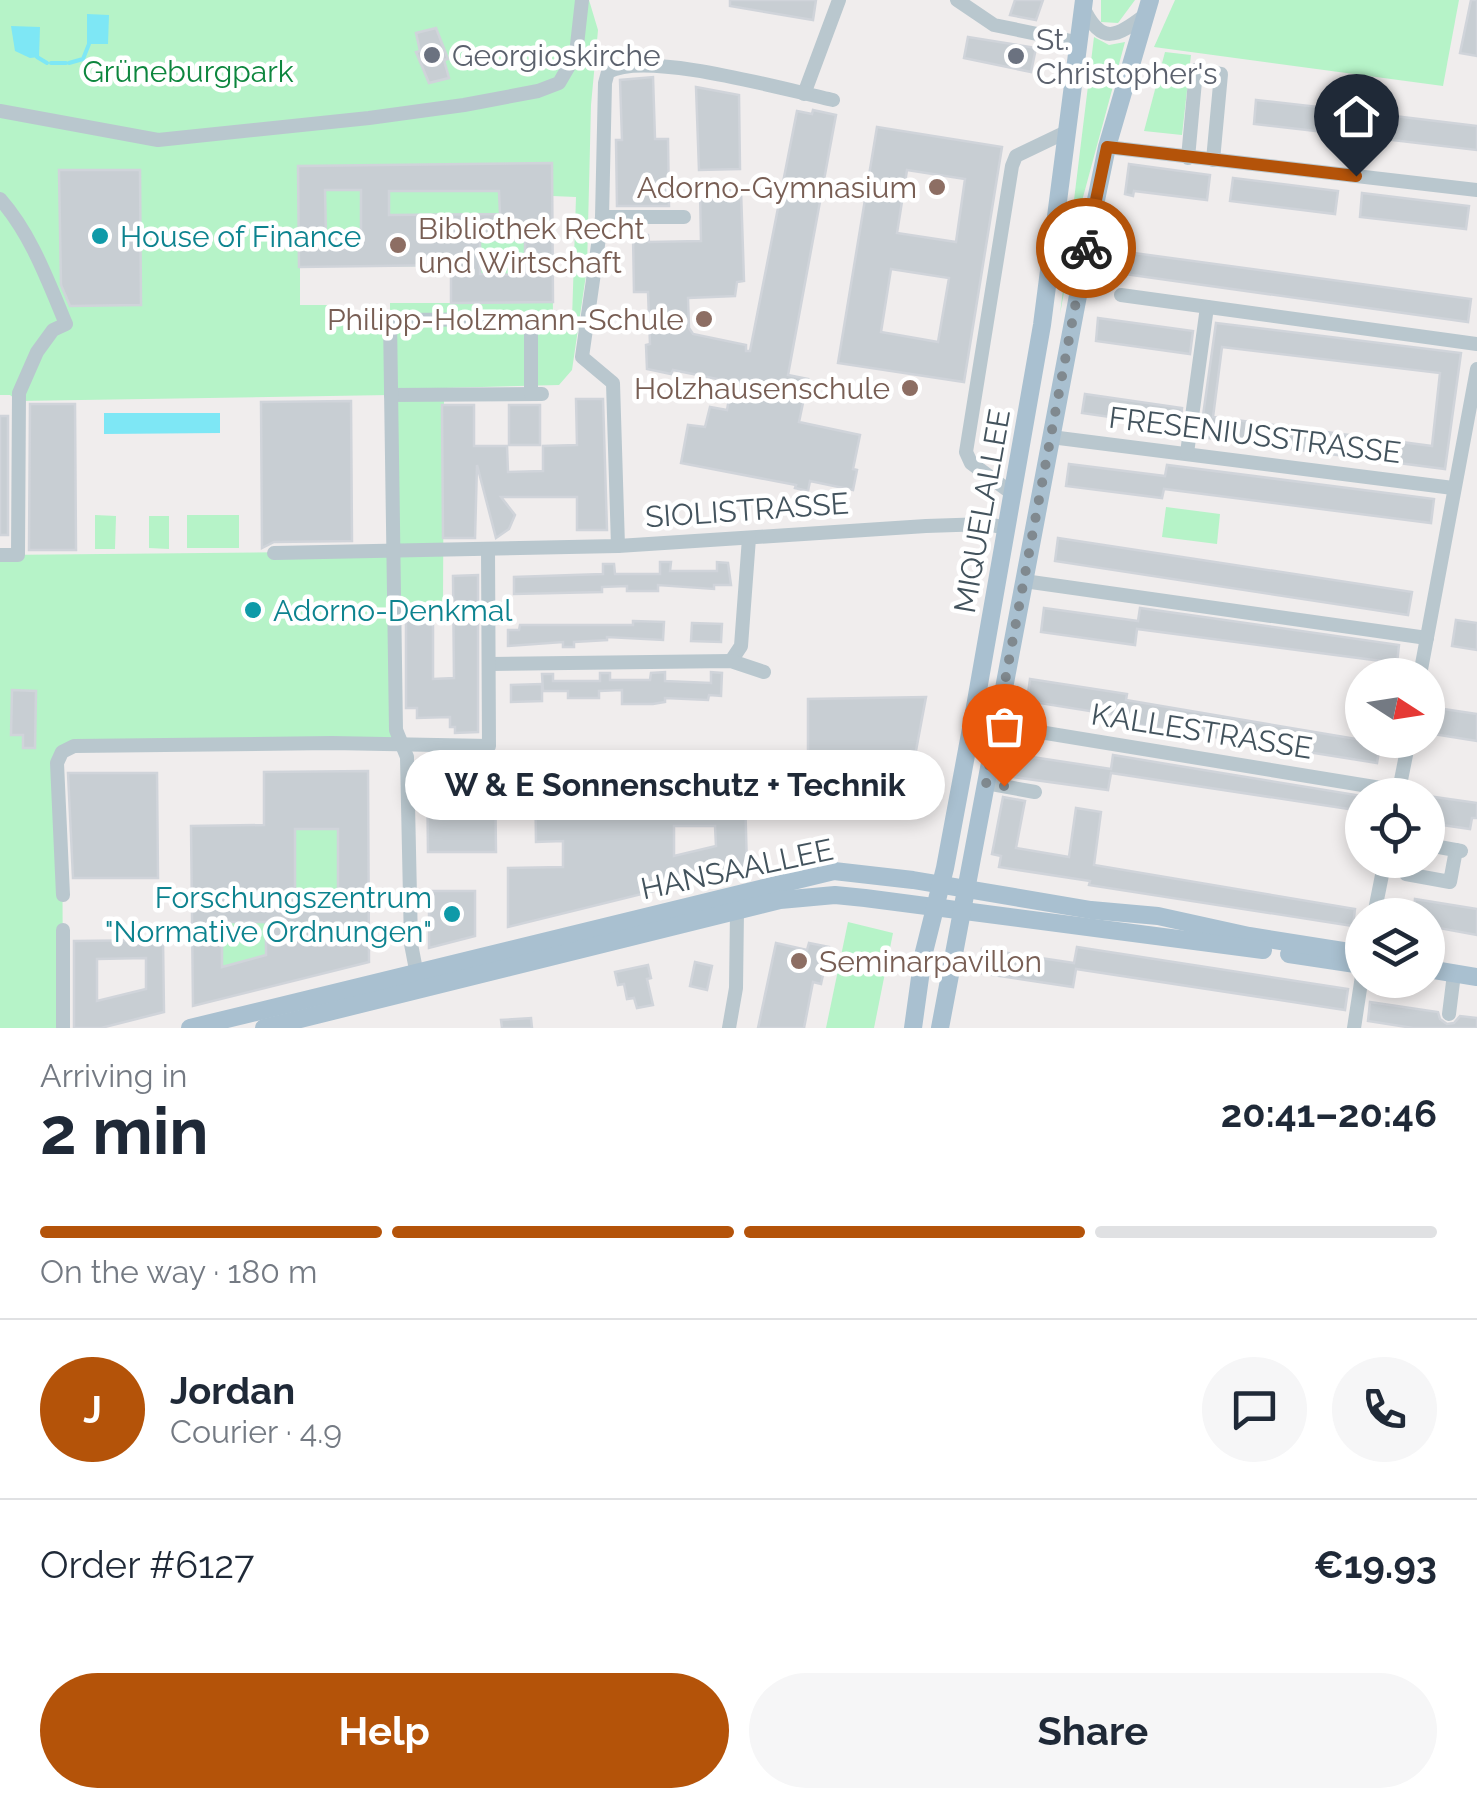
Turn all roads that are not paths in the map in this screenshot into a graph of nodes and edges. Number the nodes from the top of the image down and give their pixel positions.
1 (582, 0) edge
2 (839, 0) edge
3 (957, 0) edge
4 (1083, 3) edge
5 (1148, 7) edge
6 (1076, 42) junction
7 (804, 94) junction
8 (833, 100) dead end
9 (0, 110) edge
10 (1064, 133) junction
11 (1107, 147) junction
12 (1188, 158) junction
13 (1213, 160) junction
14 (1477, 190) edge
15 (0, 199) edge
16 (602, 217) junction
17 (684, 217) dead end
18 (1121, 294) dead end
19 (1207, 307) junction
20 (1477, 344) edge
21 (1477, 369) edge
22 (391, 395) junction
23 (1051, 437) junction
24 (1187, 453) junction
25 (1453, 488) junction
26 (1013, 494) junction
27 (1008, 528) junction
28 (749, 538) junction
29 (618, 546) junction
30 (488, 550) junction
31 (394, 551) junction
32 (274, 552) dead end
33 (0, 555) edge
34 (1024, 581) junction
35 (1427, 638) junction
36 (1423, 658) edge
37 (731, 661) junction
38 (490, 664) junction
39 (764, 672) dead end
40 (997, 725) junction
41 (402, 744) junction
42 (986, 783) junction
43 (1345, 784) edge
44 (1036, 792) dead end
45 (1445, 848) edge
46 (1428, 878) edge
47 (942, 885) junction
48 (966, 889) junction
49 (63, 894) dead end
50 (934, 907) junction
51 (962, 910) junction
52 (737, 911) junction
53 (63, 930) dead end
54 (1345, 951) edge
55 (1345, 962) edge
56 (1445, 972) edge
57 (1454, 974) junction
58 (1477, 977) edge
59 (418, 981) junction
60 (1359, 998) edge
61 (1449, 1014) dead end
62 (63, 1028) edge
63 (190, 1028) edge
64 (264, 1028) edge
65 (729, 1028) edge
66 (913, 1028) edge
67 (940, 1028) edge
68 (1354, 1028) edge

1 - 9 street
2 - 7 street
3 - 6 street
4 - 5 street
4 - 6 main road, MIQUELALLEE
5 - 11 main road, MIQUELALLEE
6 - 10 main road, MIQUELALLEE
7 - 8 street
7 - 16 street
10 - 26 main road, MIQUELALLEE
10 - 26 street
11 - 12 street
11 - 23 main road, MIQUELALLEE
12 - 13 street
12 - 13 street
13 - 14 street
15 - 33 street
16 - 17 street
16 - 29 street
18 - 19 street
19 - 20 street
19 - 24 street
21 - 25 street
22 - 22 street
22 - 31 street
23 - 24 street, FRESENIUSSTRASSE
23 - 34 main road, MIQUELALLEE
24 - 25 street, FRESENIUSSTRASSE
25 - 35 street
26 - 27 main road, MIQUELALLEE
27 - 28 street, SIOLISTRASSE
27 - 47 main road, MIQUELALLEE
28 - 29 street, SIOLISTRASSE
28 - 37 street
29 - 30 street, SIOLISTRASSE
30 - 31 street, SIOLISTRASSE
30 - 38 street
31 - 32 street, SIOLISTRASSE
31 - 41 street
34 - 35 street
34 - 40 main road, MIQUELALLEE
35 - 36 street
37 - 38 street
37 - 39 street
38 - 41 street
40 - 42 main road, MIQUELALLEE
40 - 43 street, KALLESTRASSE
41 - 49 street
41 - 59 street
42 - 44 street
42 - 48 main road, MIQUELALLEE
45 - 46 street
47 - 48 main road, HANSAALLEE
47 - 50 main road, MIQUELALLEE
47 - 59 main road, HANSAALLEE
48 - 51 main road, MIQUELALLEE
48 - 54 main road, HANSAALLEE
50 - 51 main road, HANSAALLEE
50 - 52 main road, HANSAALLEE
50 - 66 main road, MIQUELALLEE
51 - 55 main road, HANSAALLEE
51 - 67 main road, MIQUELALLEE
52 - 59 main road, HANSAALLEE
52 - 65 street
53 - 62 street
56 - 57 main road
57 - 58 main road
57 - 61 street
59 - 63 main road, HANSAALLEE
59 - 64 main road, HANSAALLEE
60 - 68 street

